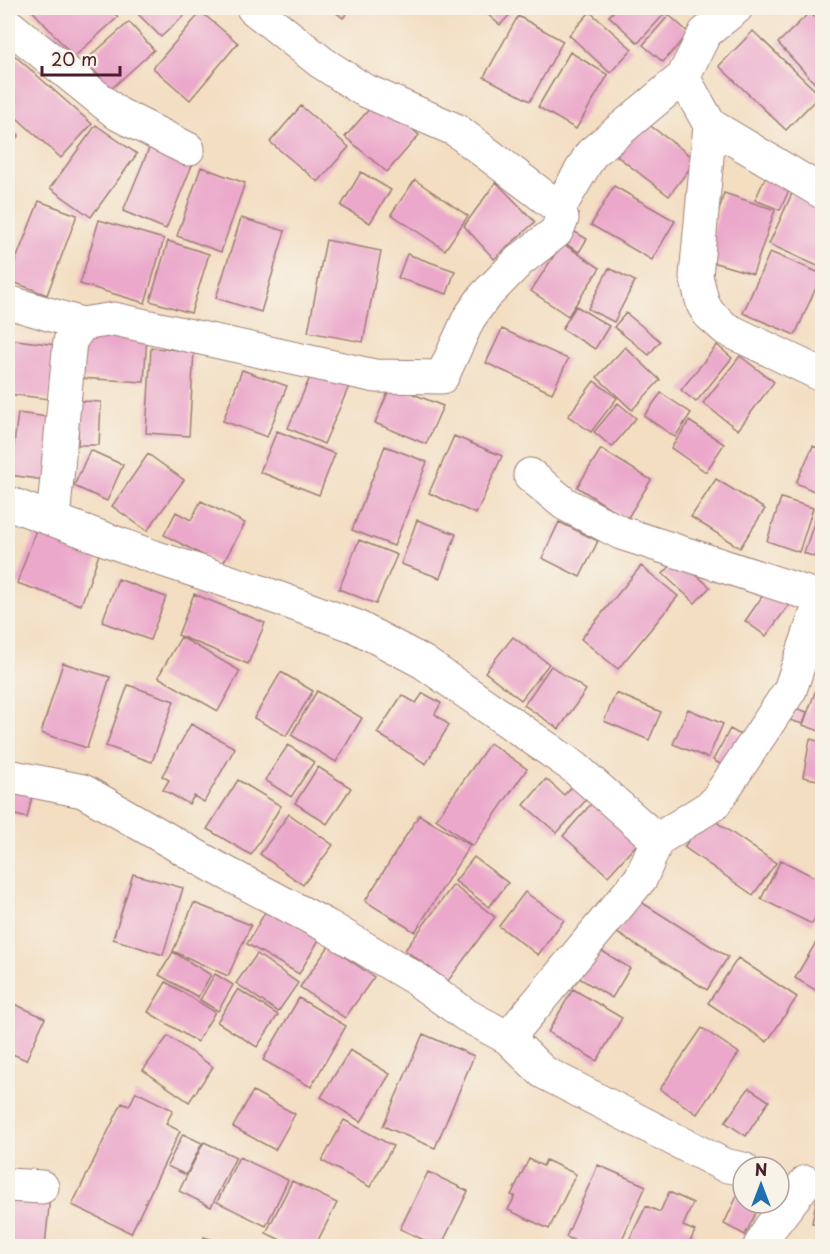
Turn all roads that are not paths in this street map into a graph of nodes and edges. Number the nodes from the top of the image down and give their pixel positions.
1 (253, 8) edge
2 (736, 8) edge
3 (8, 25) edge
4 (683, 77) junction
5 (710, 125) junction
6 (188, 149) dead end
7 (822, 192) edge
8 (559, 208) junction
9 (8, 302) edge
10 (82, 324) junction
11 (822, 375) edge
12 (530, 475) dead end
13 (8, 503) edge
14 (53, 519) junction
15 (822, 598) edge
16 (8, 776) edge
17 (657, 840) junction
18 (508, 1038) junction
19 (731, 1166) edge
20 (802, 1181) edge
21 (8, 1185) edge
22 (42, 1187) dead end
23 (760, 1246) edge

1 - 8 street
2 - 4 street
3 - 6 street
4 - 5 street
4 - 8 street
5 - 7 street
5 - 11 street
8 - 10 street
9 - 10 street
10 - 14 street
12 - 15 street
13 - 14 street
14 - 17 street
15 - 17 street
16 - 18 street
17 - 18 street
18 - 19 street
20 - 23 street
21 - 22 street

